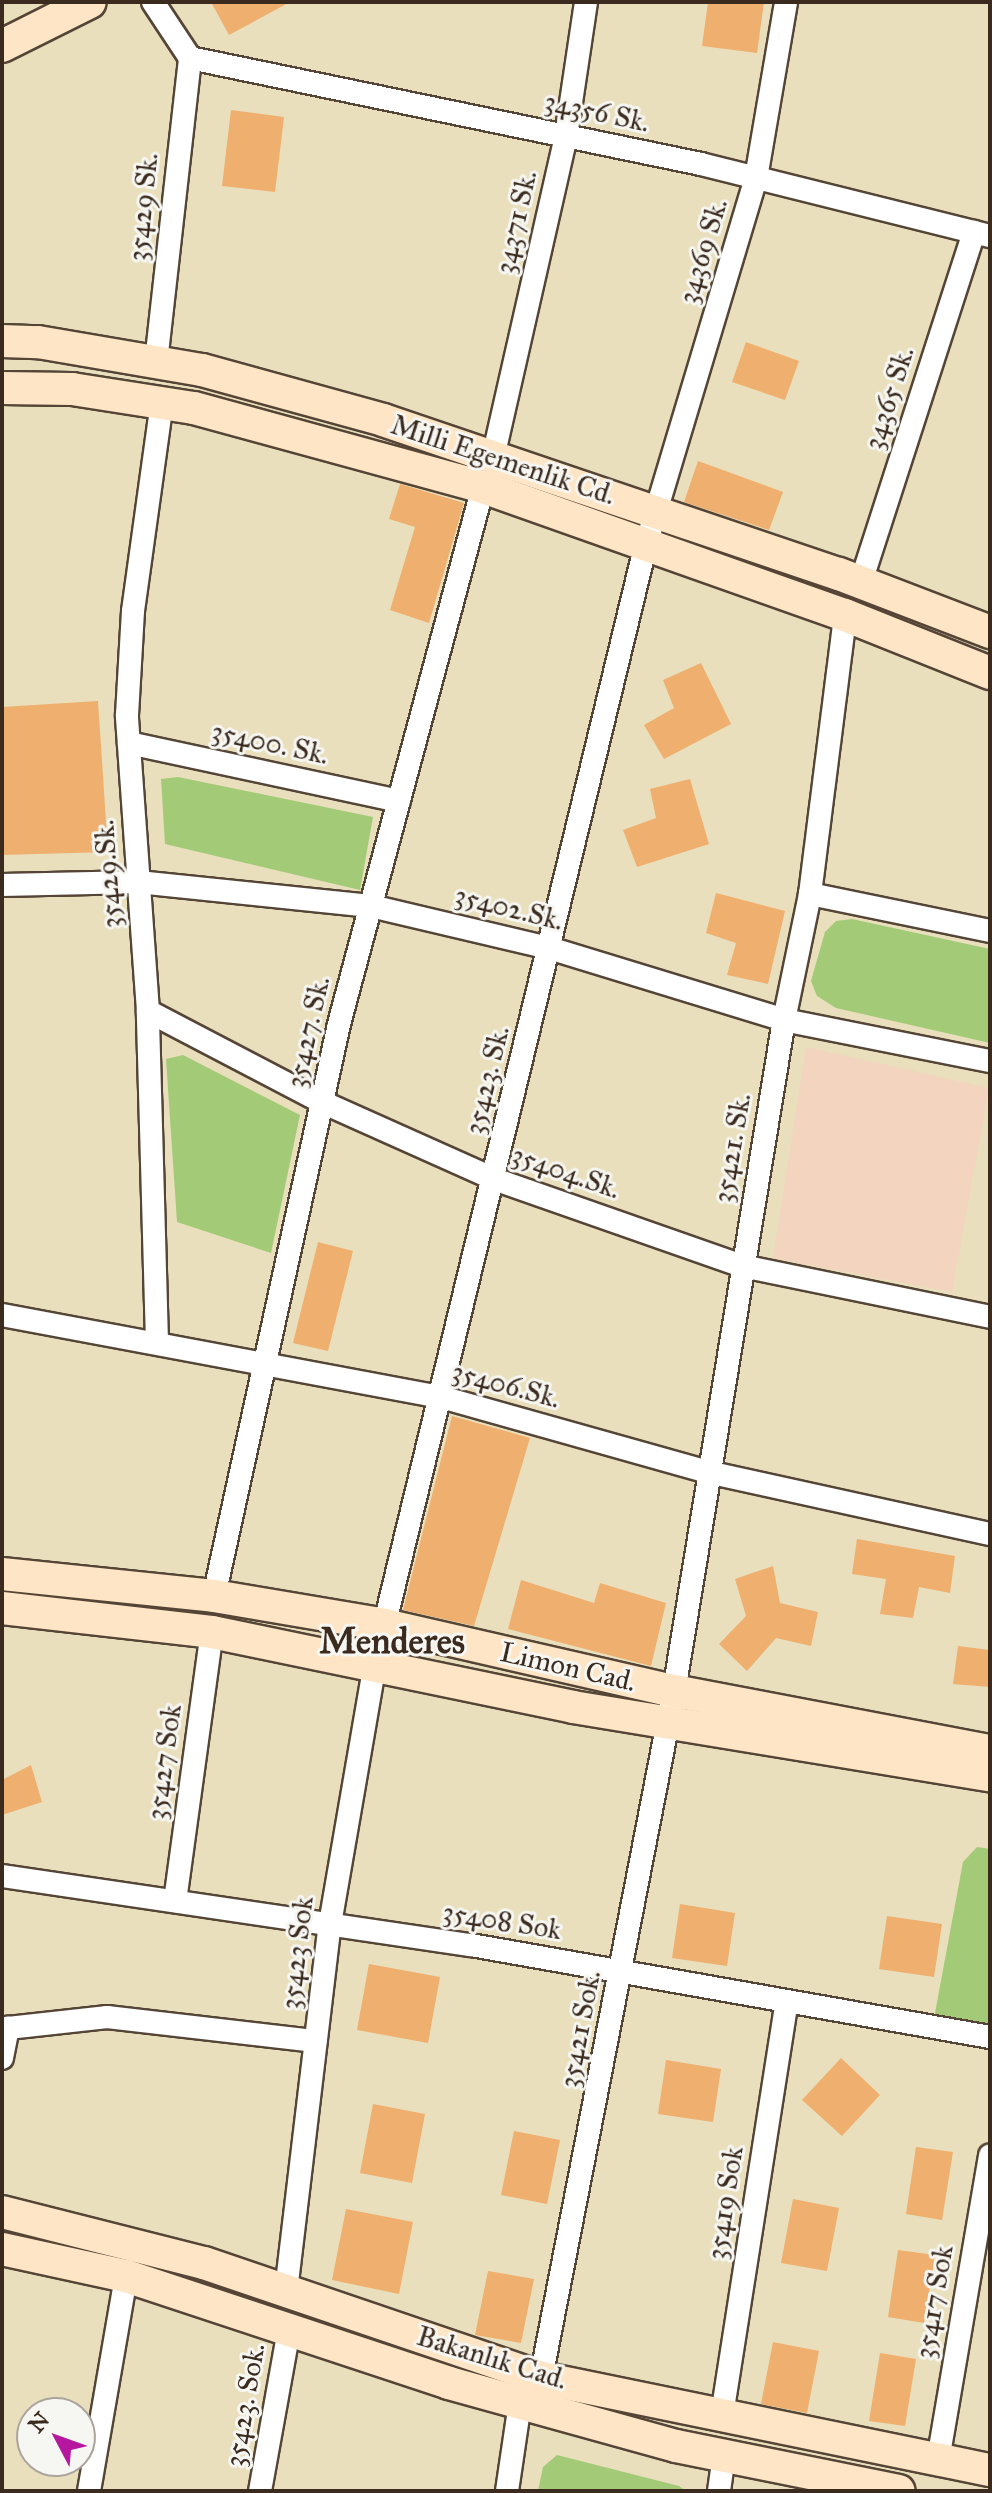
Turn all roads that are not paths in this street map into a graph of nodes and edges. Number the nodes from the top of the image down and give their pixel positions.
1 (90, 2) edge
2 (153, 2) edge
3 (586, 2) edge
4 (786, 2) edge
5 (40, 14) edge
6 (2, 46) edge
7 (190, 58) junction
8 (566, 136) junction
9 (756, 178) junction
10 (982, 234) edge
11 (2, 341) edge
12 (156, 362) junction
13 (2, 388) edge
14 (162, 403) junction
15 (494, 453) junction
16 (483, 487) junction
17 (656, 512) junction
18 (645, 548) junction
19 (861, 582) junction
20 (845, 615) junction
21 (990, 632) edge
22 (990, 673) edge
23 (129, 743) junction
24 (399, 801) junction
25 (138, 882) junction
26 (2, 885) edge
27 (810, 894) junction
28 (371, 906) junction
29 (990, 931) edge
30 (549, 948) junction
31 (148, 1011) junction
32 (784, 1020) junction
33 (990, 1061) edge
34 (322, 1102) junction
35 (494, 1179) junction
36 (742, 1266) junction
37 (2, 1315) edge
38 (990, 1317) edge
39 (157, 1342) junction
40 (265, 1362) junction
41 (441, 1397) junction
42 (708, 1472) junction
43 (990, 1534) edge
44 (2, 1574) edge
45 (214, 1596) junction
46 (2, 1608) edge
47 (385, 1625) junction
48 (212, 1632) junction
49 (374, 1668) junction
50 (672, 1705) junction
51 (990, 1751) edge
52 (990, 1775) edge
53 (2, 1876) edge
54 (175, 1901) junction
55 (330, 1924) junction
56 (622, 1972) junction
57 (787, 2001) junction
58 (990, 2037) edge
59 (316, 2041) junction
60 (2, 2058) edge
61 (990, 2155) edge
62 (2, 2212) edge
63 (2, 2249) edge
64 (126, 2276) junction
65 (286, 2291) junction
66 (289, 2330) junction
67 (541, 2378) junction
68 (520, 2403) junction
69 (722, 2415) junction
70 (724, 2456) junction
71 (938, 2460) junction
72 (990, 2470) edge
73 (89, 2491) edge
74 (260, 2491) edge
75 (507, 2491) edge
76 (719, 2491) edge
77 (899, 2491) edge

1 - 5 street
2 - 7 street
3 - 8 street, 34371 Sk.
4 - 9 street, 34369 Sk.
5 - 6 street
7 - 8 street, 34356 Sk.
7 - 12 street, 35429 Sk.
8 - 9 street, 34356 Sk.
8 - 15 street, 34371 Sk.
9 - 10 street, 34356 Sk.
9 - 17 street, 34369 Sk.
10 - 19 street, 34365 Sk.
11 - 12 street, Milli Egemenlik Cd.
12 - 15 street, Milli Egemenlik Cd.
13 - 14 street
14 - 16 street
14 - 23 street, 35429.Sk.
15 - 17 street, Milli Egemenlik Cd.
16 - 18 street
16 - 24 street, 35427. Sk.
17 - 18 street, 34369 Sk.
17 - 19 street, Milli Egemenlik Cd.
18 - 20 street
18 - 30 street, 35423. Sk.
19 - 21 street, Milli Egemenlik Cd.
20 - 22 street
20 - 27 street, 35421. Sk.
23 - 24 street, 35400. Sk.
23 - 25 street, 35429.Sk.
24 - 28 street, 35427. Sk.
25 - 26 street, 35402.Sk.
25 - 28 street, 35402.Sk.
25 - 31 street, 35429.Sk.
27 - 29 street
27 - 32 street, 35421. Sk.
28 - 30 street, 35402.Sk.
28 - 34 street, 35427. Sk.
30 - 32 street, 35402.Sk.
30 - 35 street, 35423. Sk.
31 - 34 street, 35404.Sk.
31 - 39 street, 35429.Sk.
32 - 33 street, 35402.Sk.
32 - 36 street, 35421. Sk.
34 - 35 street, 35404.Sk.
34 - 40 street, 35427. Sk.
35 - 36 street, 35404.Sk.
35 - 41 street, 35423. Sk.
36 - 38 street, 35404.Sk.
36 - 42 street, 35421. Sk.
37 - 39 street, 35406.Sk.
39 - 40 street, 35406.Sk.
40 - 41 street, 35406.Sk.
40 - 45 street, 35427. Sk.
41 - 42 street, 35406.Sk.
41 - 47 street, 35423. Sk.
42 - 43 street, 35406.Sk.
42 - 50 street, 35421. Sk.
44 - 45 street, Limon Cad.
45 - 47 street, Limon Cad.
46 - 48 street, Limon Cad.
47 - 49 street, 35423 Sok
47 - 50 street, Limon Cad.
48 - 49 street, Limon Cad.
48 - 54 street, 35427 Sok
49 - 50 street, Limon Cad.
49 - 55 street, 35423 Sok
50 - 51 street, Limon Cad.
50 - 52 street, Limon Cad.
50 - 56 street, 35421 Sok.
53 - 54 street, 35408 Sok
54 - 55 street, 35408 Sok
55 - 56 street, 35408 Sok
55 - 59 street, 35423 Sok
56 - 57 street, 35408 Sok
56 - 67 street, 35421 Sok.
57 - 58 street, 35408 Sok
57 - 69 street, 35419 Sok
59 - 60 street
59 - 65 street, 35423 Sok
61 - 71 street, 35417 Sok
62 - 65 street, Bakanlık Cad.
63 - 64 street, Bakanlık Cad.
64 - 66 street, Bakanlık Cad.
64 - 73 street
65 - 67 street, Bakanlık Cad.
66 - 68 street, Bakanlık Cad.
66 - 74 street, 35423. Sok.
67 - 69 street, Bakanlık Cad.
68 - 70 street, Bakanlık Cad.
68 - 75 street
69 - 71 street, Bakanlık Cad.
70 - 76 street
70 - 77 street, Bakanlık Cad.
71 - 72 street, Bakanlık Cad.

